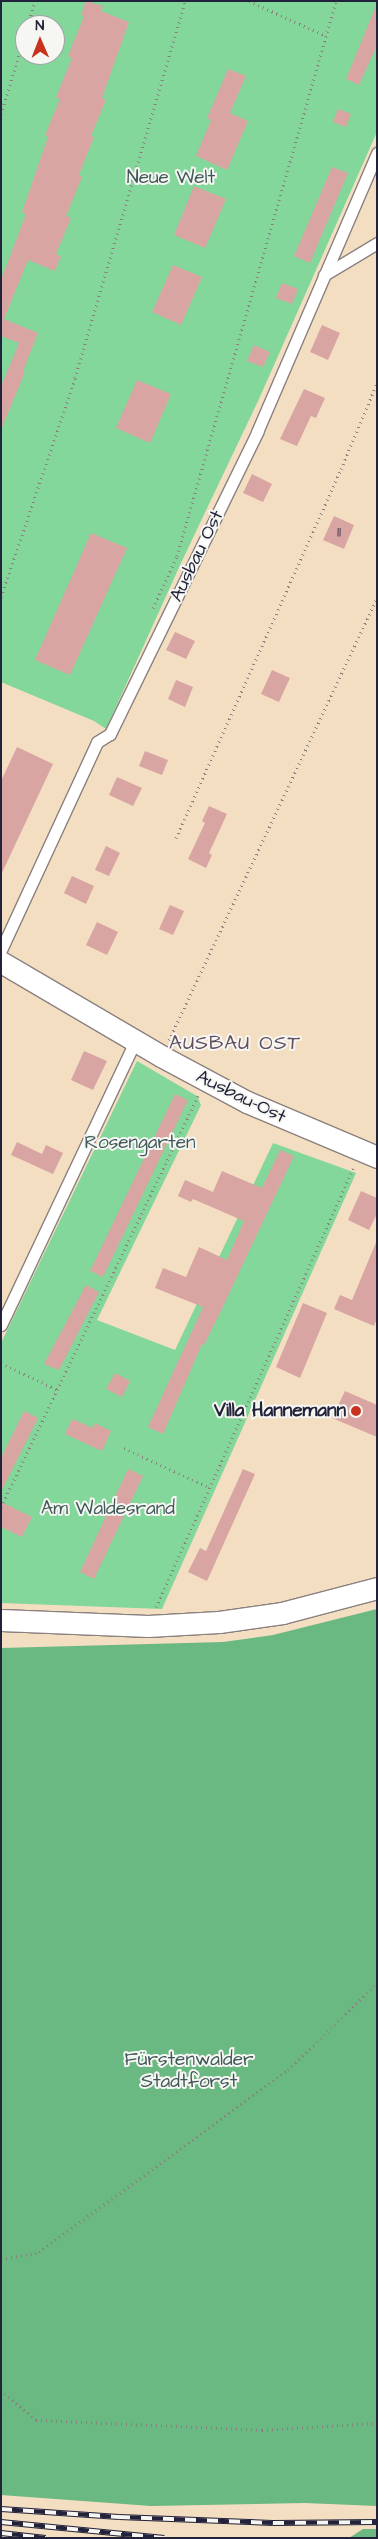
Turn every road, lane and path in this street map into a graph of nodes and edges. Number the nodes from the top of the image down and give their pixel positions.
1 (35, 1) edge
2 (186, 1) edge
3 (249, 1) edge
4 (336, 1) edge
5 (31, 15) edge
6 (326, 36) junction
7 (16, 65) edge
8 (1, 114) edge
9 (377, 153) edge
10 (377, 243) edge
11 (324, 275) junction
12 (377, 384) edge
13 (1, 597) edge
14 (377, 597) edge
15 (149, 617) dead end
16 (176, 838) dead end
17 (3, 964) edge
18 (135, 1041) junction
19 (162, 1056) junction
20 (206, 1080) junction
21 (369, 1154) edge
22 (1, 1324) edge
23 (1, 1363) edge
24 (58, 1390) junction
25 (124, 1448) dead end
26 (210, 1488) junction
27 (1, 1507) edge
28 (377, 1588) edge
29 (1, 1620) edge
30 (148, 1626) junction
31 (377, 1983) edge
32 (1, 2259) edge
33 (1, 2390) edge
34 (377, 2423) edge

1 - 5 path
2 - 13 path
3 - 6 path
4 - 6 path
6 - 15 path
7 - 8 path
9 - 11 lane, Ausbau Ost
10 - 11 lane
11 - 17 lane, Ausbau Ost
12 - 16 path
14 - 19 path
17 - 18 street, Ausbau-Ost
18 - 19 street, Ausbau-Ost
18 - 22 lane
19 - 20 street, Ausbau-Ost
20 - 21 street, Ausbau-Ost
20 - 24 path
21 - 26 path
23 - 24 path
24 - 27 path
25 - 26 path
26 - 30 path
28 - 30 street
29 - 30 street
31 - 32 path
33 - 34 path

